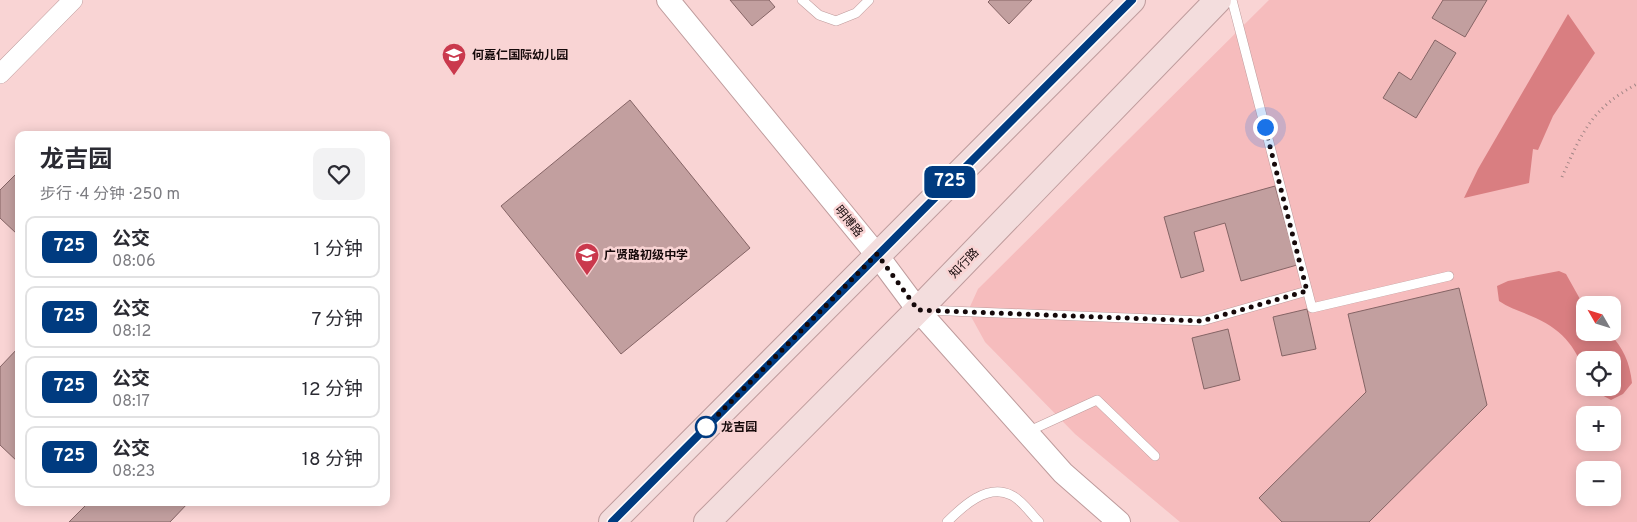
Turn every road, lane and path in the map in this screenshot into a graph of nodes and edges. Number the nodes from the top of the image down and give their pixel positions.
1 (73, 0) edge
2 (668, 0) edge
3 (802, 0) edge
4 (869, 0) edge
5 (1132, 0) edge
6 (1218, 0) edge
7 (1232, 0) edge
8 (0, 74) edge
9 (1637, 84) edge
10 (1562, 177) dead end
11 (877, 254) junction
12 (1449, 276) dead end
13 (1307, 291) junction
14 (918, 310) junction
15 (1027, 432) junction
16 (1155, 456) dead end
17 (612, 522) edge
18 (707, 522) edge
19 (947, 522) edge
20 (1040, 522) edge
21 (1119, 522) edge

1 - 8 street
2 - 11 street, 明博路
3 - 4 lane
5 - 11 main road
6 - 14 main road, 知行路
7 - 13 lane
9 - 10 path
11 - 14 street, 明博路
11 - 17 main road
12 - 13 lane
13 - 14 lane
14 - 15 street, 明博路
14 - 18 main road, 知行路
15 - 16 lane
15 - 21 street, 明博路
19 - 20 lane

